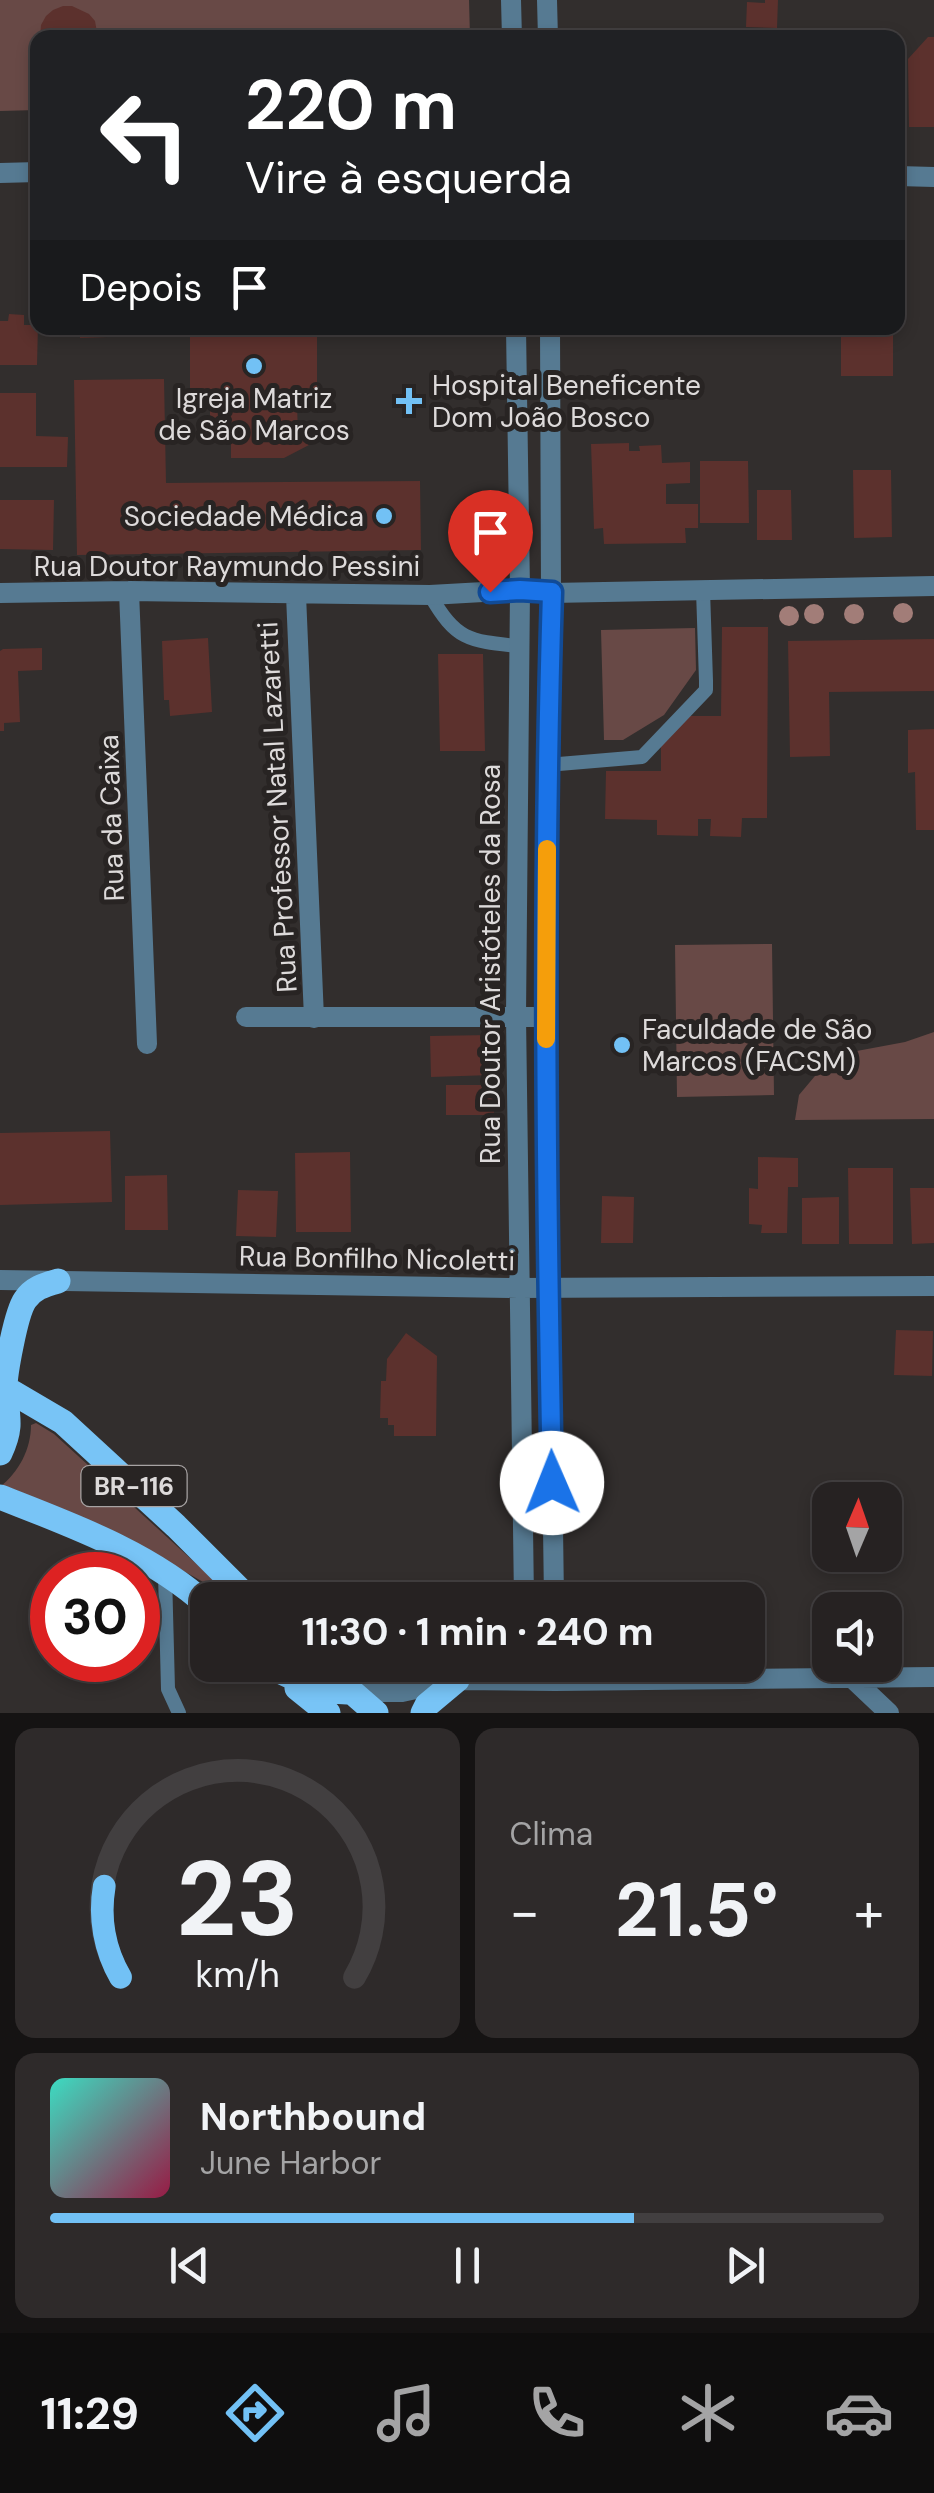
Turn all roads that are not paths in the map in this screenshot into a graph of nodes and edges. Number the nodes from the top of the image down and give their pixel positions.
1 (511, 0) edge
2 (547, 0) edge
3 (511, 30) edge
4 (548, 30) edge
5 (30, 172) edge
6 (0, 173) edge
7 (905, 176) edge
8 (934, 176) edge
9 (516, 335) edge
10 (550, 335) edge
11 (934, 586) edge
12 (520, 590) junction
13 (704, 590) junction
14 (129, 591) junction
15 (552, 592) junction
16 (0, 593) edge
17 (296, 594) junction
18 (430, 595) junction
19 (518, 646) junction
20 (547, 765) junction
21 (516, 1016) junction
22 (546, 1016) junction
23 (246, 1018) dead end
24 (314, 1018) junction
25 (147, 1044) dead end
26 (0, 1280) edge
27 (58, 1281) junction
28 (934, 1286) edge
29 (518, 1288) junction
30 (548, 1288) junction
31 (2, 1387) edge
32 (0, 1453) edge
33 (0, 1497) edge
34 (165, 1573) junction
35 (232, 1582) edge
36 (524, 1582) edge
37 (554, 1582) edge
38 (190, 1592) edge
39 (765, 1677) edge
40 (812, 1677) edge
41 (902, 1677) edge
42 (934, 1677) edge
43 (291, 1682) edge
44 (304, 1682) edge
45 (339, 1682) edge
46 (448, 1682) edge
47 (455, 1682) edge
48 (856, 1682) edge
49 (350, 1692) junction
50 (179, 1713) edge
51 (328, 1713) edge
52 (376, 1713) edge
53 (423, 1713) edge
54 (889, 1713) edge

1 - 3 street
2 - 4 street
5 - 6 street
7 - 8 street
9 - 12 street, Rua Doutor Aristóteles da Rosa
10 - 15 street, Rua Doutor Aristóteles da Rosa
11 - 13 street, Rua Doutor Raymundo Pessini
12 - 15 street, Rua Doutor Raymundo Pessini
12 - 18 street, Rua Doutor Raymundo Pessini
12 - 19 street, Rua Doutor Aristóteles da Rosa
13 - 15 street, Rua Doutor Raymundo Pessini
13 - 20 lane
14 - 16 street, Rua Doutor Raymundo Pessini
14 - 17 street, Rua Doutor Raymundo Pessini
14 - 25 street, Rua da Caixa
15 - 20 street, Rua Doutor Aristóteles da Rosa
17 - 18 street, Rua Doutor Raymundo Pessini
17 - 24 street, Rua Professor Natal Lazaretti
18 - 19 lane
19 - 21 street, Rua Doutor Aristóteles da Rosa
20 - 22 street, Rua Doutor Aristóteles da Rosa
21 - 22 street
21 - 24 street
21 - 29 street, Rua Doutor Aristóteles da Rosa
22 - 30 street, Rua Doutor Aristóteles da Rosa
23 - 24 street
26 - 27 street, Rua Bonfilho Nicoletti
27 - 29 street, Rua Bonfilho Nicoletti
27 - 31 main road
28 - 30 street, Rua Bonfilho Nicoletti
29 - 30 street, Rua Bonfilho Nicoletti
29 - 36 street, Rua Doutor Aristóteles da Rosa
30 - 37 street, Rua Doutor Aristóteles da Rosa
31 - 32 main road
31 - 35 main road, BR-116
33 - 34 main road, BR-116
34 - 38 main road, BR-116
34 - 50 lane
39 - 40 street
41 - 42 street
43 - 51 main road
44 - 49 main road
45 - 49 main road
46 - 49 street
47 - 53 main road
48 - 54 street
49 - 52 main road

